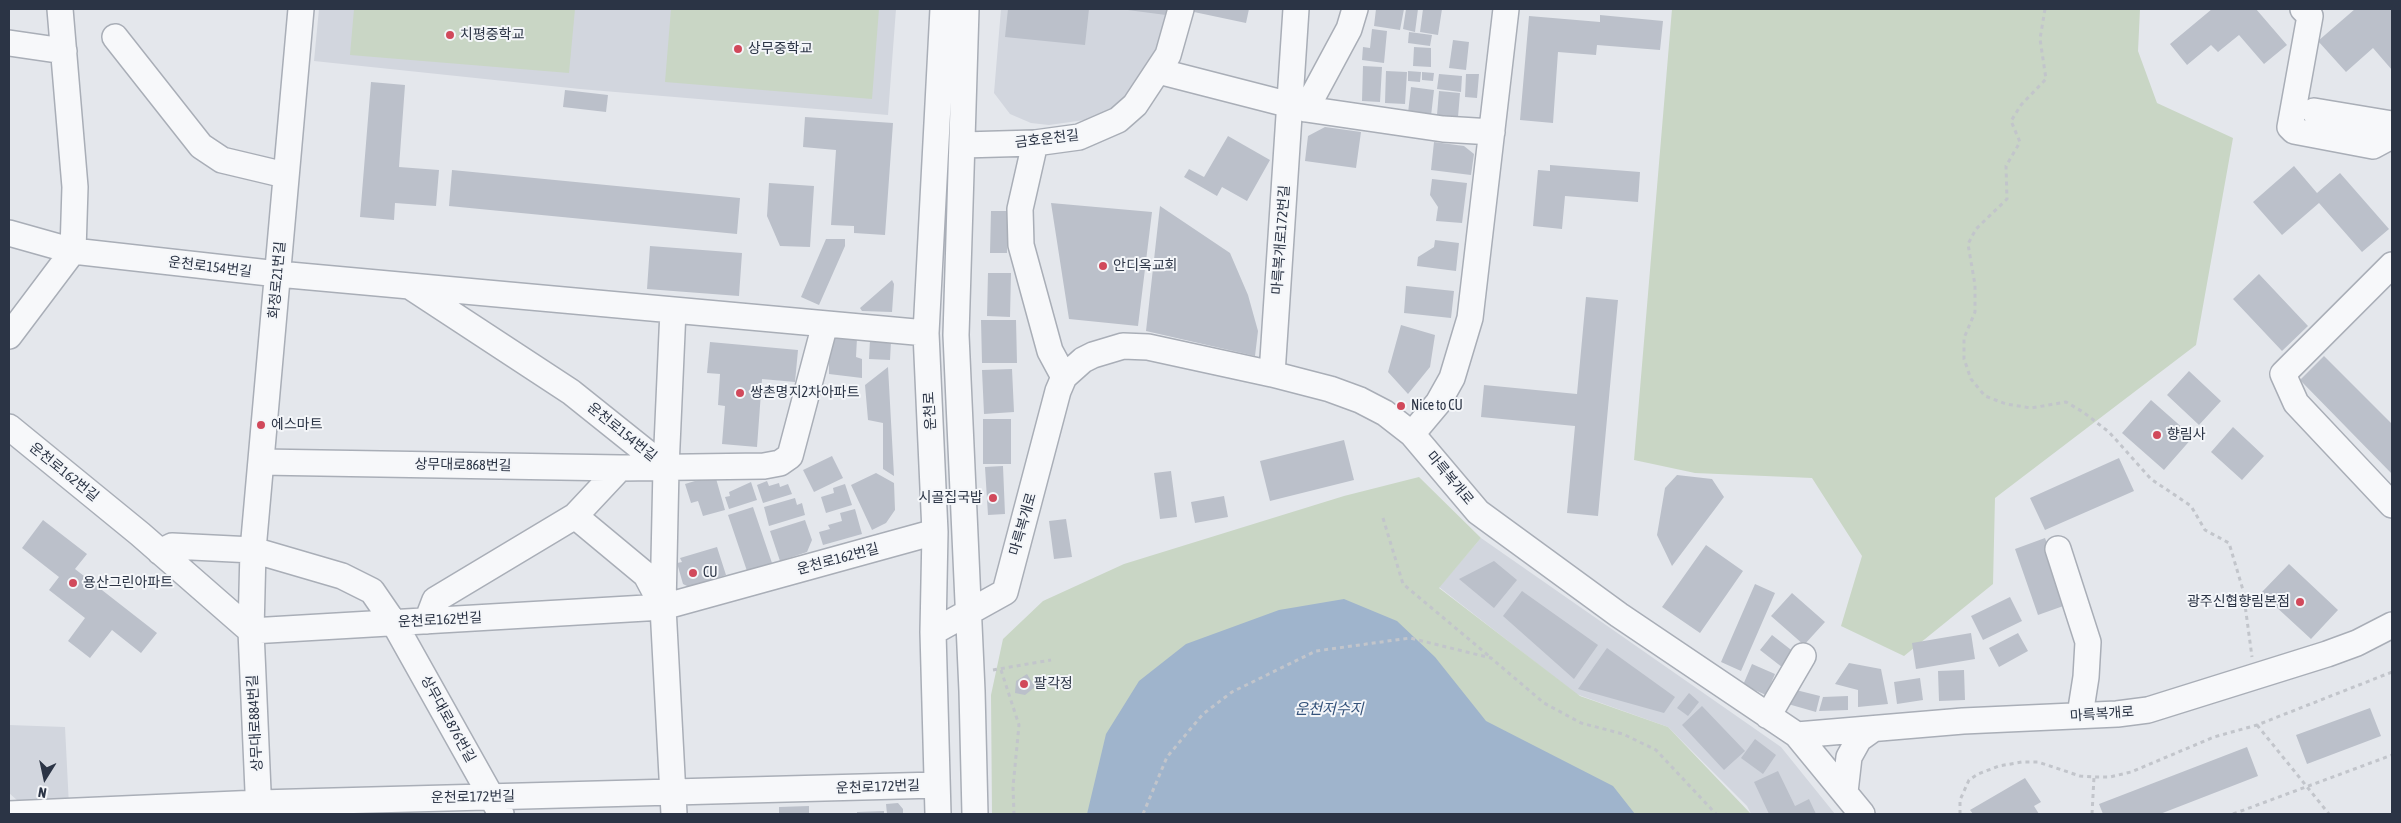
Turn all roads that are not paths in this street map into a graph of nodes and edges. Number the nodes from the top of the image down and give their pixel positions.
1 (60, 9) edge
2 (301, 9) edge
3 (943, 9) edge
4 (966, 9) edge
5 (1181, 9) edge
6 (1296, 9) edge
7 (1355, 9) edge
8 (1506, 9) edge
9 (2303, 9) edge
10 (115, 37) dead end
11 (9, 43) edge
12 (64, 51) junction
13 (1158, 71) junction
14 (1298, 108) junction
15 (2314, 111) dead end
16 (2392, 126) edge
17 (1492, 132) junction
18 (1035, 143) junction
19 (963, 145) junction
20 (285, 175) junction
21 (9, 233) edge
22 (73, 251) junction
23 (2392, 265) edge
24 (278, 274) junction
25 (408, 285) junction
26 (673, 310) junction
27 (825, 324) junction
28 (926, 333) junction
29 (9, 336) edge
30 (1272, 374) junction
31 (1064, 377) junction
32 (9, 427) edge
33 (1412, 434) junction
34 (261, 462) junction
35 (620, 468) junction
36 (666, 468) junction
37 (2392, 505) edge
38 (575, 516) junction
39 (936, 532) junction
40 (2058, 549) dead end
41 (253, 550) junction
42 (160, 552) junction
43 (663, 607) junction
44 (968, 613) junction
45 (427, 621) junction
46 (394, 623) junction
47 (2392, 625) edge
48 (251, 631) junction
49 (933, 632) junction
50 (1803, 656) dead end
51 (2080, 715) junction
52 (1768, 716) junction
53 (1873, 729) junction
54 (1797, 735) junction
55 (937, 785) junction
56 (1845, 792) junction
57 (674, 804) edge
58 (497, 806) edge
59 (259, 808) edge
60 (13, 810) edge
61 (938, 814) edge
62 (974, 814) edge
63 (1862, 814) edge

1 - 12 street
2 - 20 street, 화정로21번길
3 - 28 street, 운천로
4 - 19 street, 운천로
5 - 13 street, 금호운천길
6 - 14 street, 마륵복개로172번길
7 - 14 street
8 - 17 street
9 - 16 street
10 - 20 street
11 - 12 street
12 - 22 street
13 - 14 street
13 - 18 street, 금호운천길
14 - 17 street
14 - 30 street, 마륵복개로172번길
15 - 16 street
17 - 33 street
18 - 19 street, 금호운천길
18 - 31 street
19 - 44 street, 운천로
20 - 24 street, 화정로21번길
21 - 22 street, 운천로154번길
22 - 24 street, 운천로154번길
22 - 29 street
23 - 37 street
24 - 25 street, 운천로154번길
24 - 34 street, 화정로21번길
25 - 26 street, 운천로154번길
25 - 36 street, 운천로154번길
26 - 27 street, 운천로154번길
26 - 36 street
27 - 28 street, 운천로154번길
27 - 36 street, 운천로154번길
28 - 39 street, 운천로
30 - 31 street, 마륵복개로
30 - 33 street, 마륵복개로
31 - 44 street, 마륵복개로
32 - 42 street, 운천로162번길
33 - 52 street, 마륵복개로
34 - 35 street, 상무대로868번길
34 - 41 street, 화정로21번길
35 - 36 street, 상무대로868번길
35 - 38 street
36 - 43 street
38 - 43 street
38 - 45 street
39 - 43 street, 운천로162번길
39 - 49 street, 운천로
40 - 51 street
41 - 42 street
41 - 46 street
41 - 48 street, 화정로21번길
42 - 48 street, 운천로162번길
43 - 45 street, 운천로162번길
43 - 57 street
44 - 49 street, 마륵복개로
44 - 62 street, 운천로
45 - 46 street, 운천로162번길
46 - 48 street, 운천로162번길
46 - 58 street, 상무대로876번길
47 - 51 street, 마륵복개로
48 - 59 street, 상무대로884번길
49 - 55 street, 운천로
50 - 52 street
51 - 53 street, 마륵복개로
52 - 54 street, 마륵복개로
53 - 54 street, 마륵복개로
53 - 56 street
54 - 56 street, 마륵복개로
55 - 57 street, 운천로172번길
55 - 61 street, 운천로
56 - 63 street, 마륵복개로
57 - 58 street, 운천로172번길
58 - 59 street, 운천로172번길
59 - 60 street, 운천로172번길

